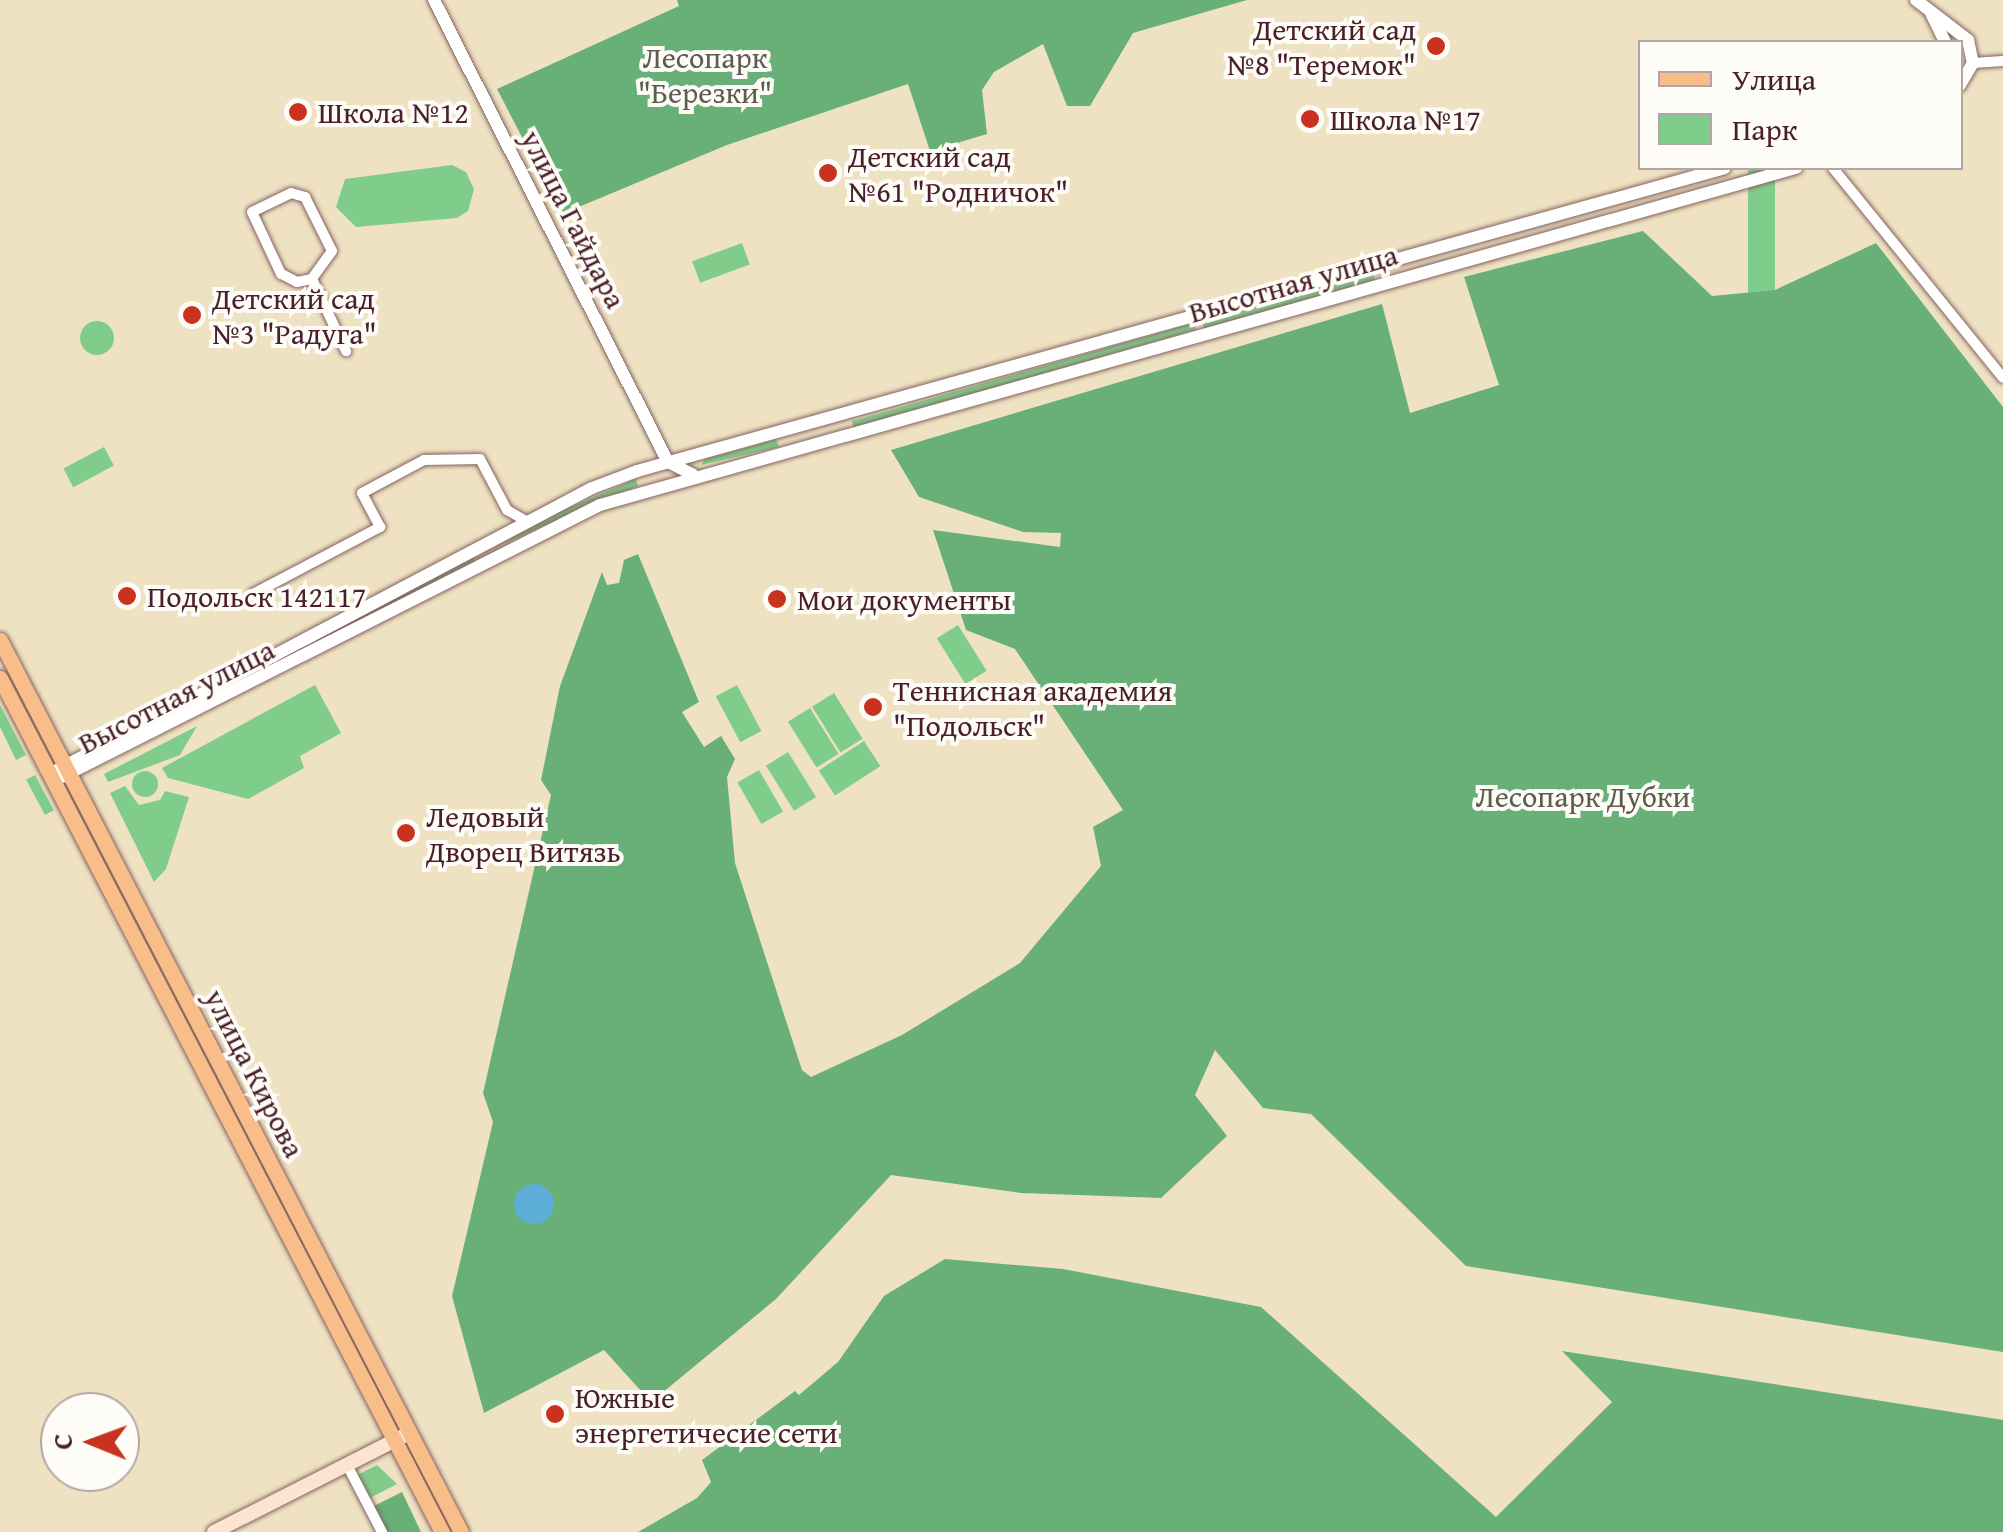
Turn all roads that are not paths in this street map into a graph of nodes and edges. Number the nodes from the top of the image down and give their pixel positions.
1 (434, 0) edge
2 (1918, 0) edge
3 (1944, 40) edge
4 (1963, 40) edge
5 (1963, 40) edge
6 (2002, 60) edge
7 (1973, 63) junction
8 (1963, 80) edge
9 (1718, 170) edge
10 (1789, 170) edge
11 (1842, 172) edge
12 (312, 279) junction
13 (346, 351) dead end
14 (2003, 378) edge
15 (798, 427) junction
16 (804, 446) junction
17 (668, 462) junction
18 (696, 476) junction
19 (652, 489) junction
20 (528, 522) junction
21 (483, 546) junction
22 (491, 560) junction
23 (253, 594) dead end
24 (0, 640) edge
25 (296, 644) junction
26 (304, 659) junction
27 (0, 678) edge
28 (67, 770) junction
29 (51, 776) junction
30 (402, 1437) junction
31 (346, 1465) junction
32 (214, 1532) edge
33 (382, 1532) edge
34 (442, 1532) edge
35 (460, 1532) edge

1 - 17 street, улица Гайдара
2 - 3 street
2 - 5 street
4 - 7 street
6 - 7 street
7 - 8 street
9 - 15 street, Высотная улица
10 - 16 street, Высотная улица
11 - 14 street
12 - 12 street
12 - 13 street
15 - 16 street
15 - 17 street, Высотная улица
16 - 18 street, Высотная улица
17 - 18 street
17 - 19 street
17 - 20 street, Высотная улица
18 - 19 street, Высотная улица
19 - 22 street, Высотная улица
20 - 21 street, Высотная улица
20 - 23 street
21 - 22 street
21 - 25 street, Высотная улица
22 - 26 street, Высотная улица
24 - 28 main road, улица Кирова
25 - 26 street, Высотная улица
25 - 28 street, Высотная улица
26 - 28 street, Высотная улица
27 - 29 main road, улица Кирова
28 - 29 street, Высотная улица
28 - 30 main road, улица Кирова
29 - 30 main road, улица Кирова
30 - 31 main road
30 - 34 main road, улица Кирова
30 - 35 main road, улица Кирова
31 - 32 main road
31 - 33 street

